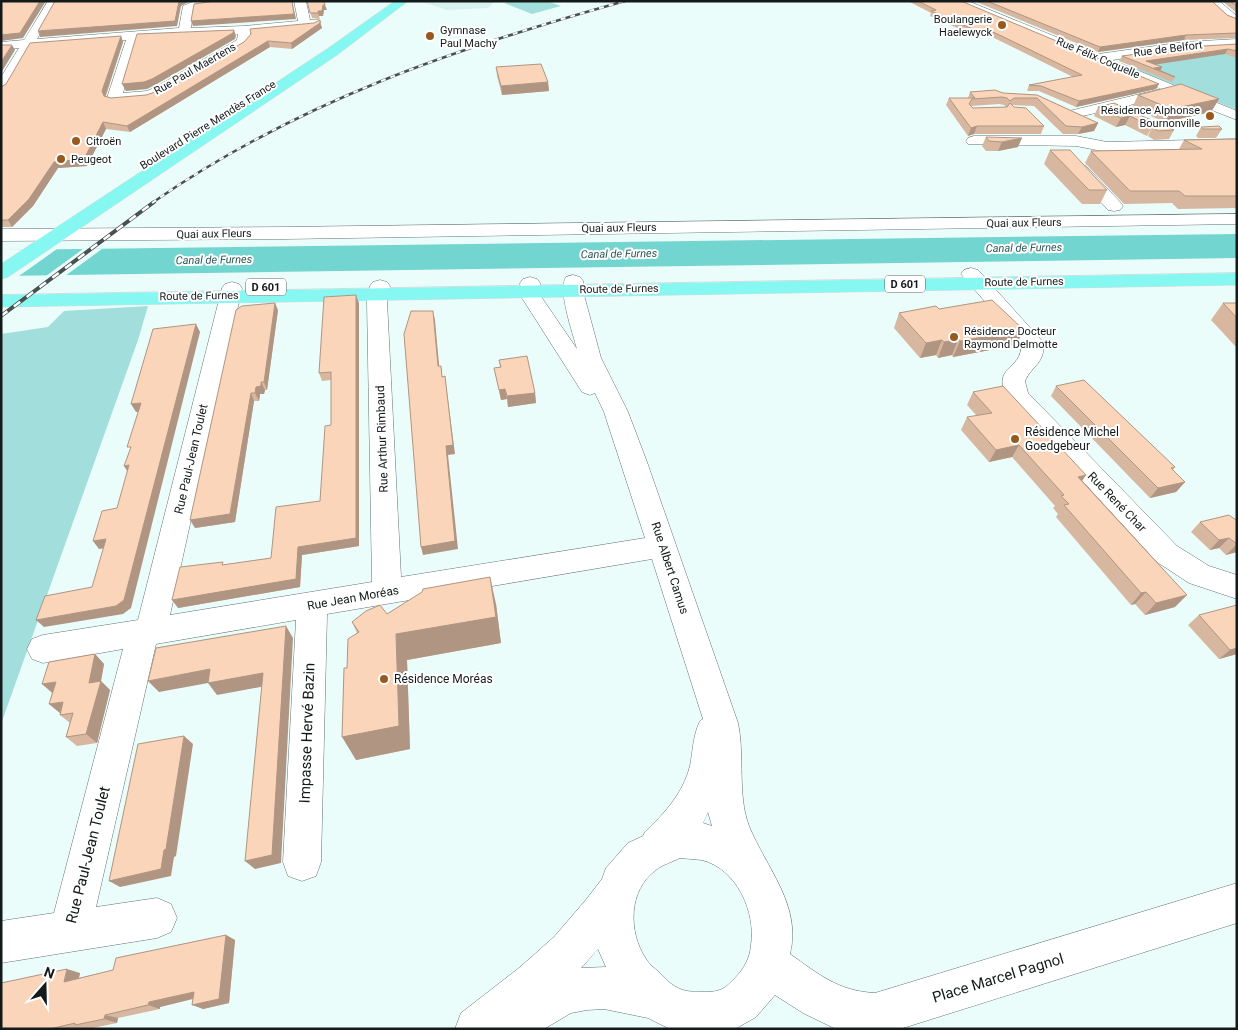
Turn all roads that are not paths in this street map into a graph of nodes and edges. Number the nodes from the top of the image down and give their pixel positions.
1 (54, 1) edge
2 (221, 1) edge
3 (300, 1) edge
4 (394, 1) edge
5 (403, 1) edge
6 (958, 1) edge
7 (1211, 1) edge
8 (1237, 21) edge
9 (188, 27) junction
10 (244, 30) junction
11 (133, 36) junction
12 (28, 44) junction
13 (1237, 44) edge
14 (1, 46) edge
15 (1099, 58) junction
16 (6, 74) edge
17 (1, 88) edge
18 (1176, 90) junction
19 (1111, 105) junction
20 (1237, 116) edge
21 (1137, 117) edge
22 (1095, 124) edge
23 (1042, 125) edge
24 (1112, 132) dead end
25 (1172, 132) edge
26 (974, 142) dead end
27 (1198, 144) junction
28 (1237, 144) edge
29 (1134, 145) junction
30 (1062, 150) junction
31 (1114, 206) dead end
32 (1237, 220) edge
33 (1, 235) edge
34 (39, 239) junction
35 (1, 256) edge
36 (1237, 270) edge
37 (1, 273) edge
38 (974, 278) junction
39 (1237, 279) edge
40 (573, 285) junction
41 (530, 287) junction
42 (1, 289) edge
43 (379, 289) junction
44 (230, 292) junction
45 (1, 301) edge
46 (626, 441) junction
47 (662, 546) junction
48 (1237, 587) edge
49 (387, 592) junction
50 (312, 604) junction
51 (147, 632) junction
52 (44, 649) dead end
53 (711, 696) junction
54 (656, 846) junction
55 (302, 862) dead end
56 (752, 873) junction
57 (619, 887) junction
58 (1237, 903) edge
59 (157, 918) dead end
60 (70, 931) junction
61 (1, 942) edge
62 (768, 964) junction
63 (646, 996) junction
64 (476, 1029) edge
65 (504, 1029) edge

1 - 12 street
2 - 9 street
3 - 10 street
4 - 34 main road, Boulevard Pierre Mendès France
5 - 34 main road, Boulevard Pierre Mendès France
6 - 15 street, Rue Félix Coquelle
7 - 8 street
9 - 10 street
9 - 11 street
10 - 11 street, Rue Paul Maertens
11 - 12 street
12 - 14 street
12 - 16 street
13 - 15 street, Rue de Belfort
15 - 18 street, Rue Félix Coquelle
16 - 17 street
18 - 19 street
18 - 20 street, Rue Félix Coquelle
19 - 21 street
19 - 22 street
23 - 30 street
24 - 29 street
25 - 27 street
26 - 30 street
27 - 28 street
27 - 29 street
29 - 30 street
30 - 31 street
32 - 34 street, Quai aux Fleurs
33 - 34 street, Quai aux Fleurs
34 - 35 main road
34 - 37 main road
36 - 38 main road, Route de Furnes / D 601
38 - 39 main road, Route de Furnes / D 601
38 - 40 main road, Route de Furnes / D 601
38 - 48 street, Rue René Char
40 - 41 main road, Route de Furnes / D 601
40 - 46 street, Rue Albert Camus
41 - 43 main road, Route de Furnes / D 601
41 - 46 street, Rue Albert Camus
42 - 44 main road, Route de Furnes / D 601
43 - 44 main road, Route de Furnes / D 601
43 - 49 street, Rue Arthur Rimbaud
44 - 45 main road, Route de Furnes / D 601
44 - 51 street, Rue Paul-Jean Toulet
46 - 47 street, Rue Albert Camus
47 - 49 street, Rue Jean Moréas
47 - 53 street, Rue Albert Camus
49 - 50 street, Rue Jean Moréas
50 - 51 street, Rue Jean Moréas
50 - 55 street, Impasse Hervé Bazin
51 - 52 street, Rue Jean Moréas
51 - 60 street, Rue Paul-Jean Toulet
53 - 54 street, Rue Albert Camus
53 - 56 street, Rue Albert Camus
54 - 56 street
54 - 57 street
56 - 62 street
57 - 63 street
57 - 64 street
58 - 62 street, Place Marcel Pagnol
59 - 60 street, Rue Paul-Jean Toulet
60 - 61 street, Rue Paul-Jean Toulet
62 - 63 street
63 - 65 street

